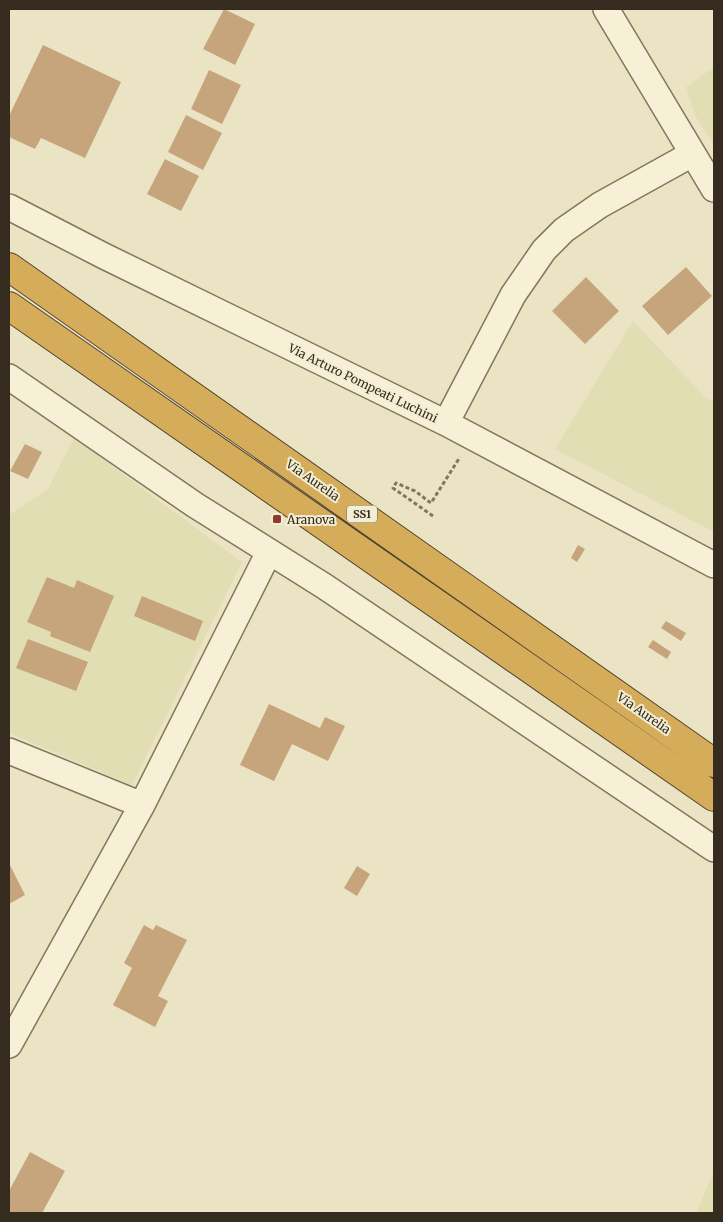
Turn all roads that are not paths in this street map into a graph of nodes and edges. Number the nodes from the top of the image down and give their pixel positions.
1 (606, 9) edge
2 (692, 154) junction
3 (714, 189) edge
4 (9, 207) edge
5 (9, 267) edge
6 (9, 306) edge
7 (9, 376) edge
8 (446, 423) junction
9 (269, 552) junction
10 (714, 565) edge
11 (9, 751) edge
12 (714, 763) edge
13 (714, 797) edge
14 (142, 805) junction
15 (714, 848) edge
16 (9, 1045) edge

1 - 2 street
2 - 3 street
2 - 8 street
4 - 8 street, Via Arturo Pompeati Luchini
5 - 12 highway, Via Aurelia / SS1
6 - 13 highway, SS1
7 - 9 street
8 - 10 street, Via Arturo Pompeati Luchini
9 - 14 street
9 - 15 street
11 - 14 street
14 - 16 street

